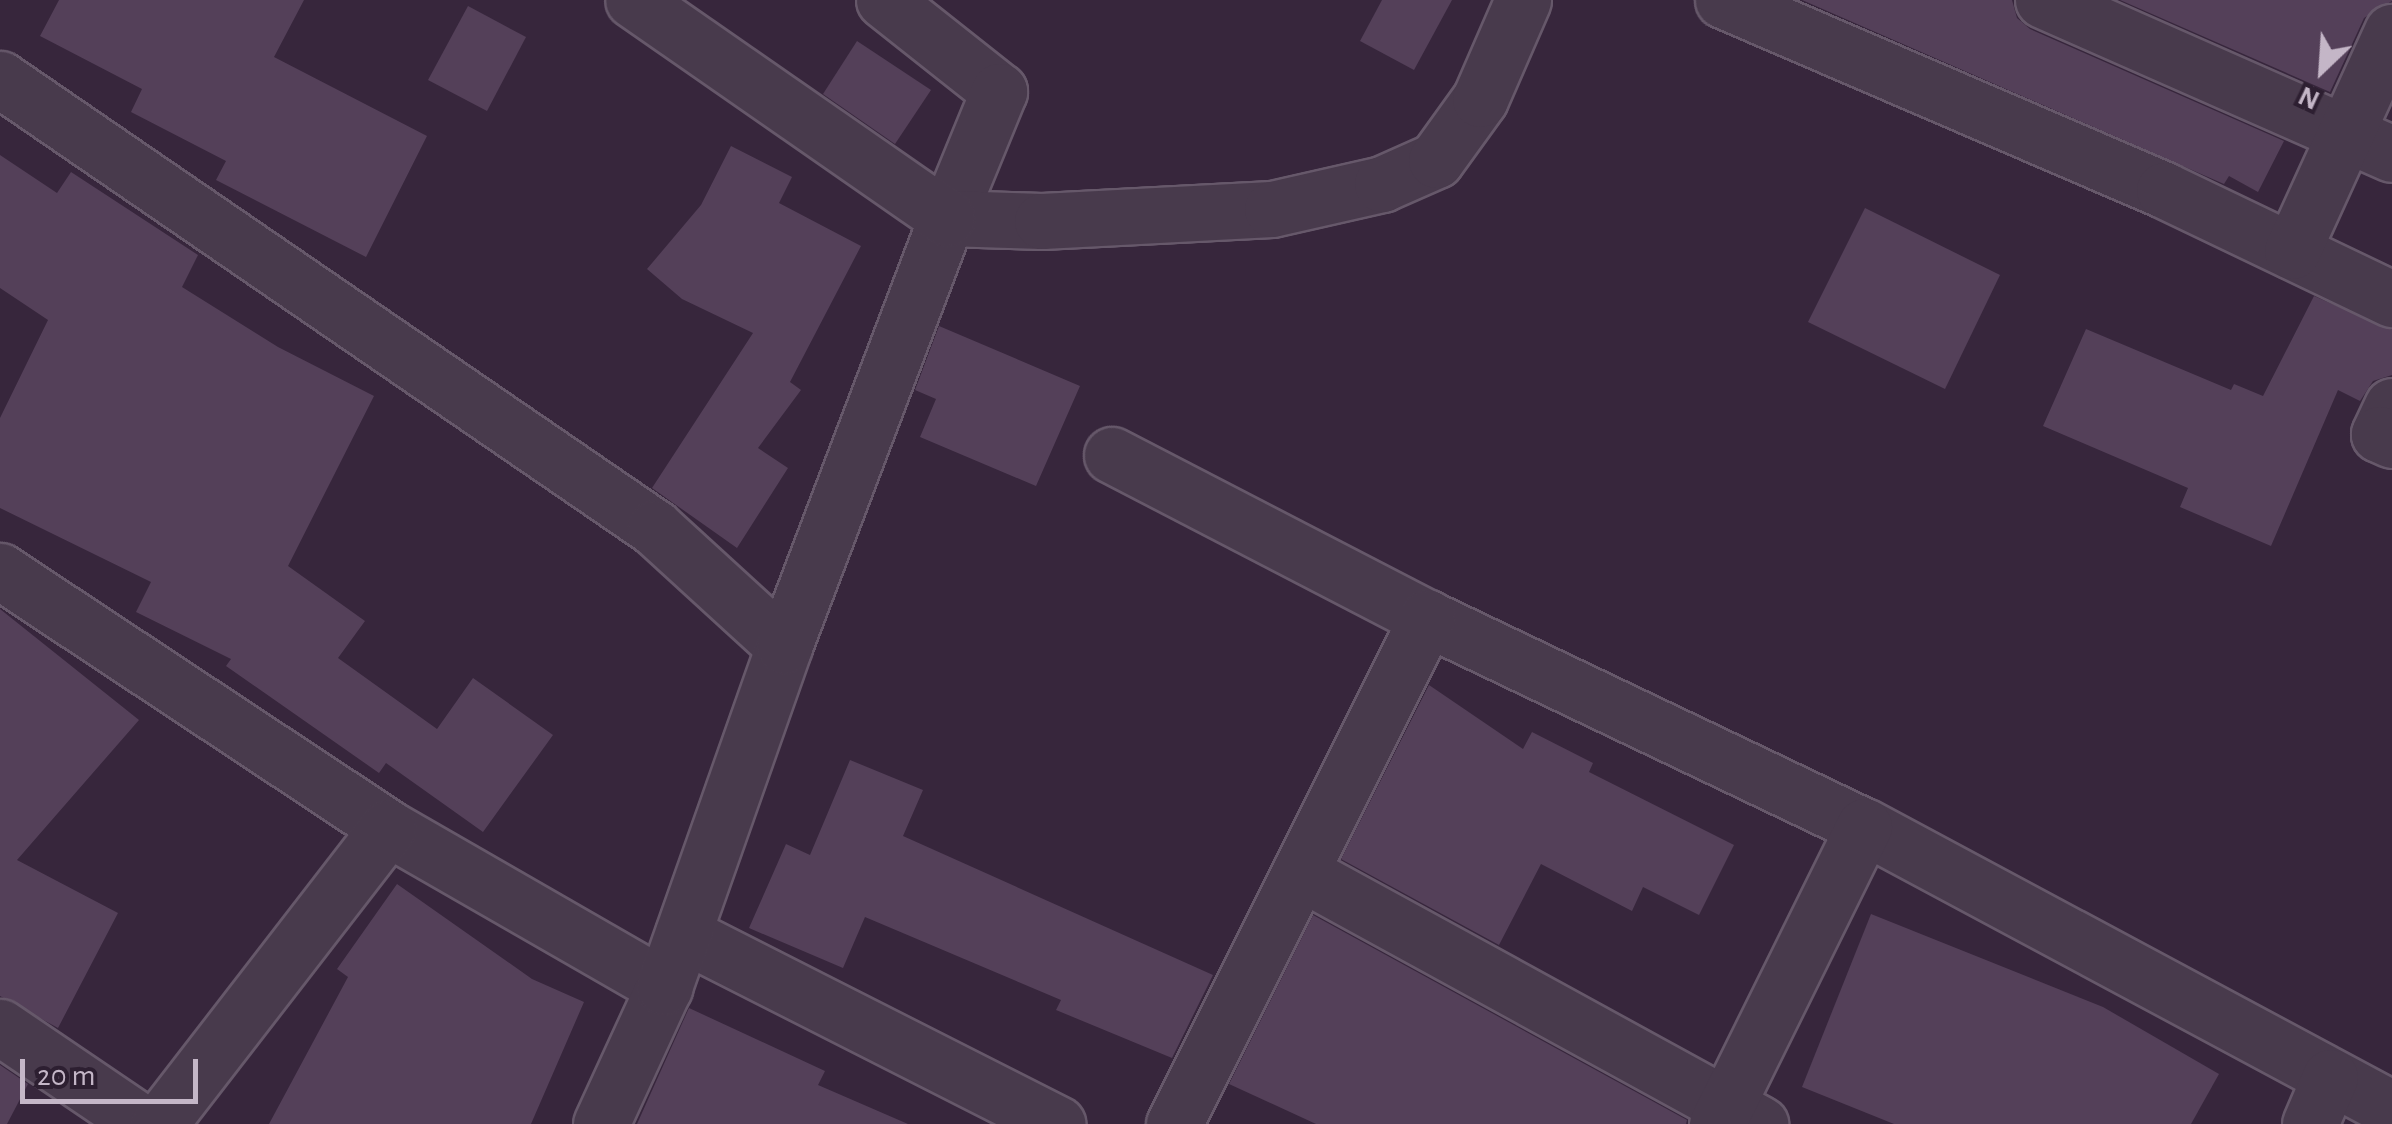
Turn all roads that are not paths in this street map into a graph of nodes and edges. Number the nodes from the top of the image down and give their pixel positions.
1 (632, 0) edge
2 (884, 0) edge
3 (1523, 0) edge
4 (1723, 0) edge
5 (2043, 0) edge
6 (2392, 32) edge
7 (0, 79) edge
8 (2368, 144) edge
9 (947, 218) junction
10 (2292, 251) junction
11 (2392, 298) edge
12 (2392, 406) edge
13 (2392, 440) edge
14 (1112, 456) dead end
15 (0, 571) edge
16 (1427, 618) junction
17 (784, 646) junction
18 (1864, 826) junction
19 (388, 828) junction
20 (1300, 872) junction
21 (682, 934) junction
22 (664, 987) junction
23 (0, 1027) edge
24 (2320, 1100) edge
25 (2392, 1108) edge
26 (1734, 1118) edge
27 (1037, 1119) edge
28 (143, 1124) edge
29 (159, 1124) edge
30 (601, 1124) edge
31 (1174, 1124) edge

1 - 9 street
2 - 9 street
3 - 9 street
4 - 10 street
5 - 8 street
6 - 8 street
7 - 17 street
8 - 10 street
9 - 17 street
10 - 11 street
12 - 13 street
14 - 16 street
15 - 19 street
16 - 18 street
16 - 20 street
17 - 21 street
18 - 24 street
18 - 26 street
19 - 22 street
19 - 29 street
20 - 26 street
20 - 31 street
21 - 22 street
21 - 27 street
22 - 30 street
23 - 28 street
24 - 25 street

